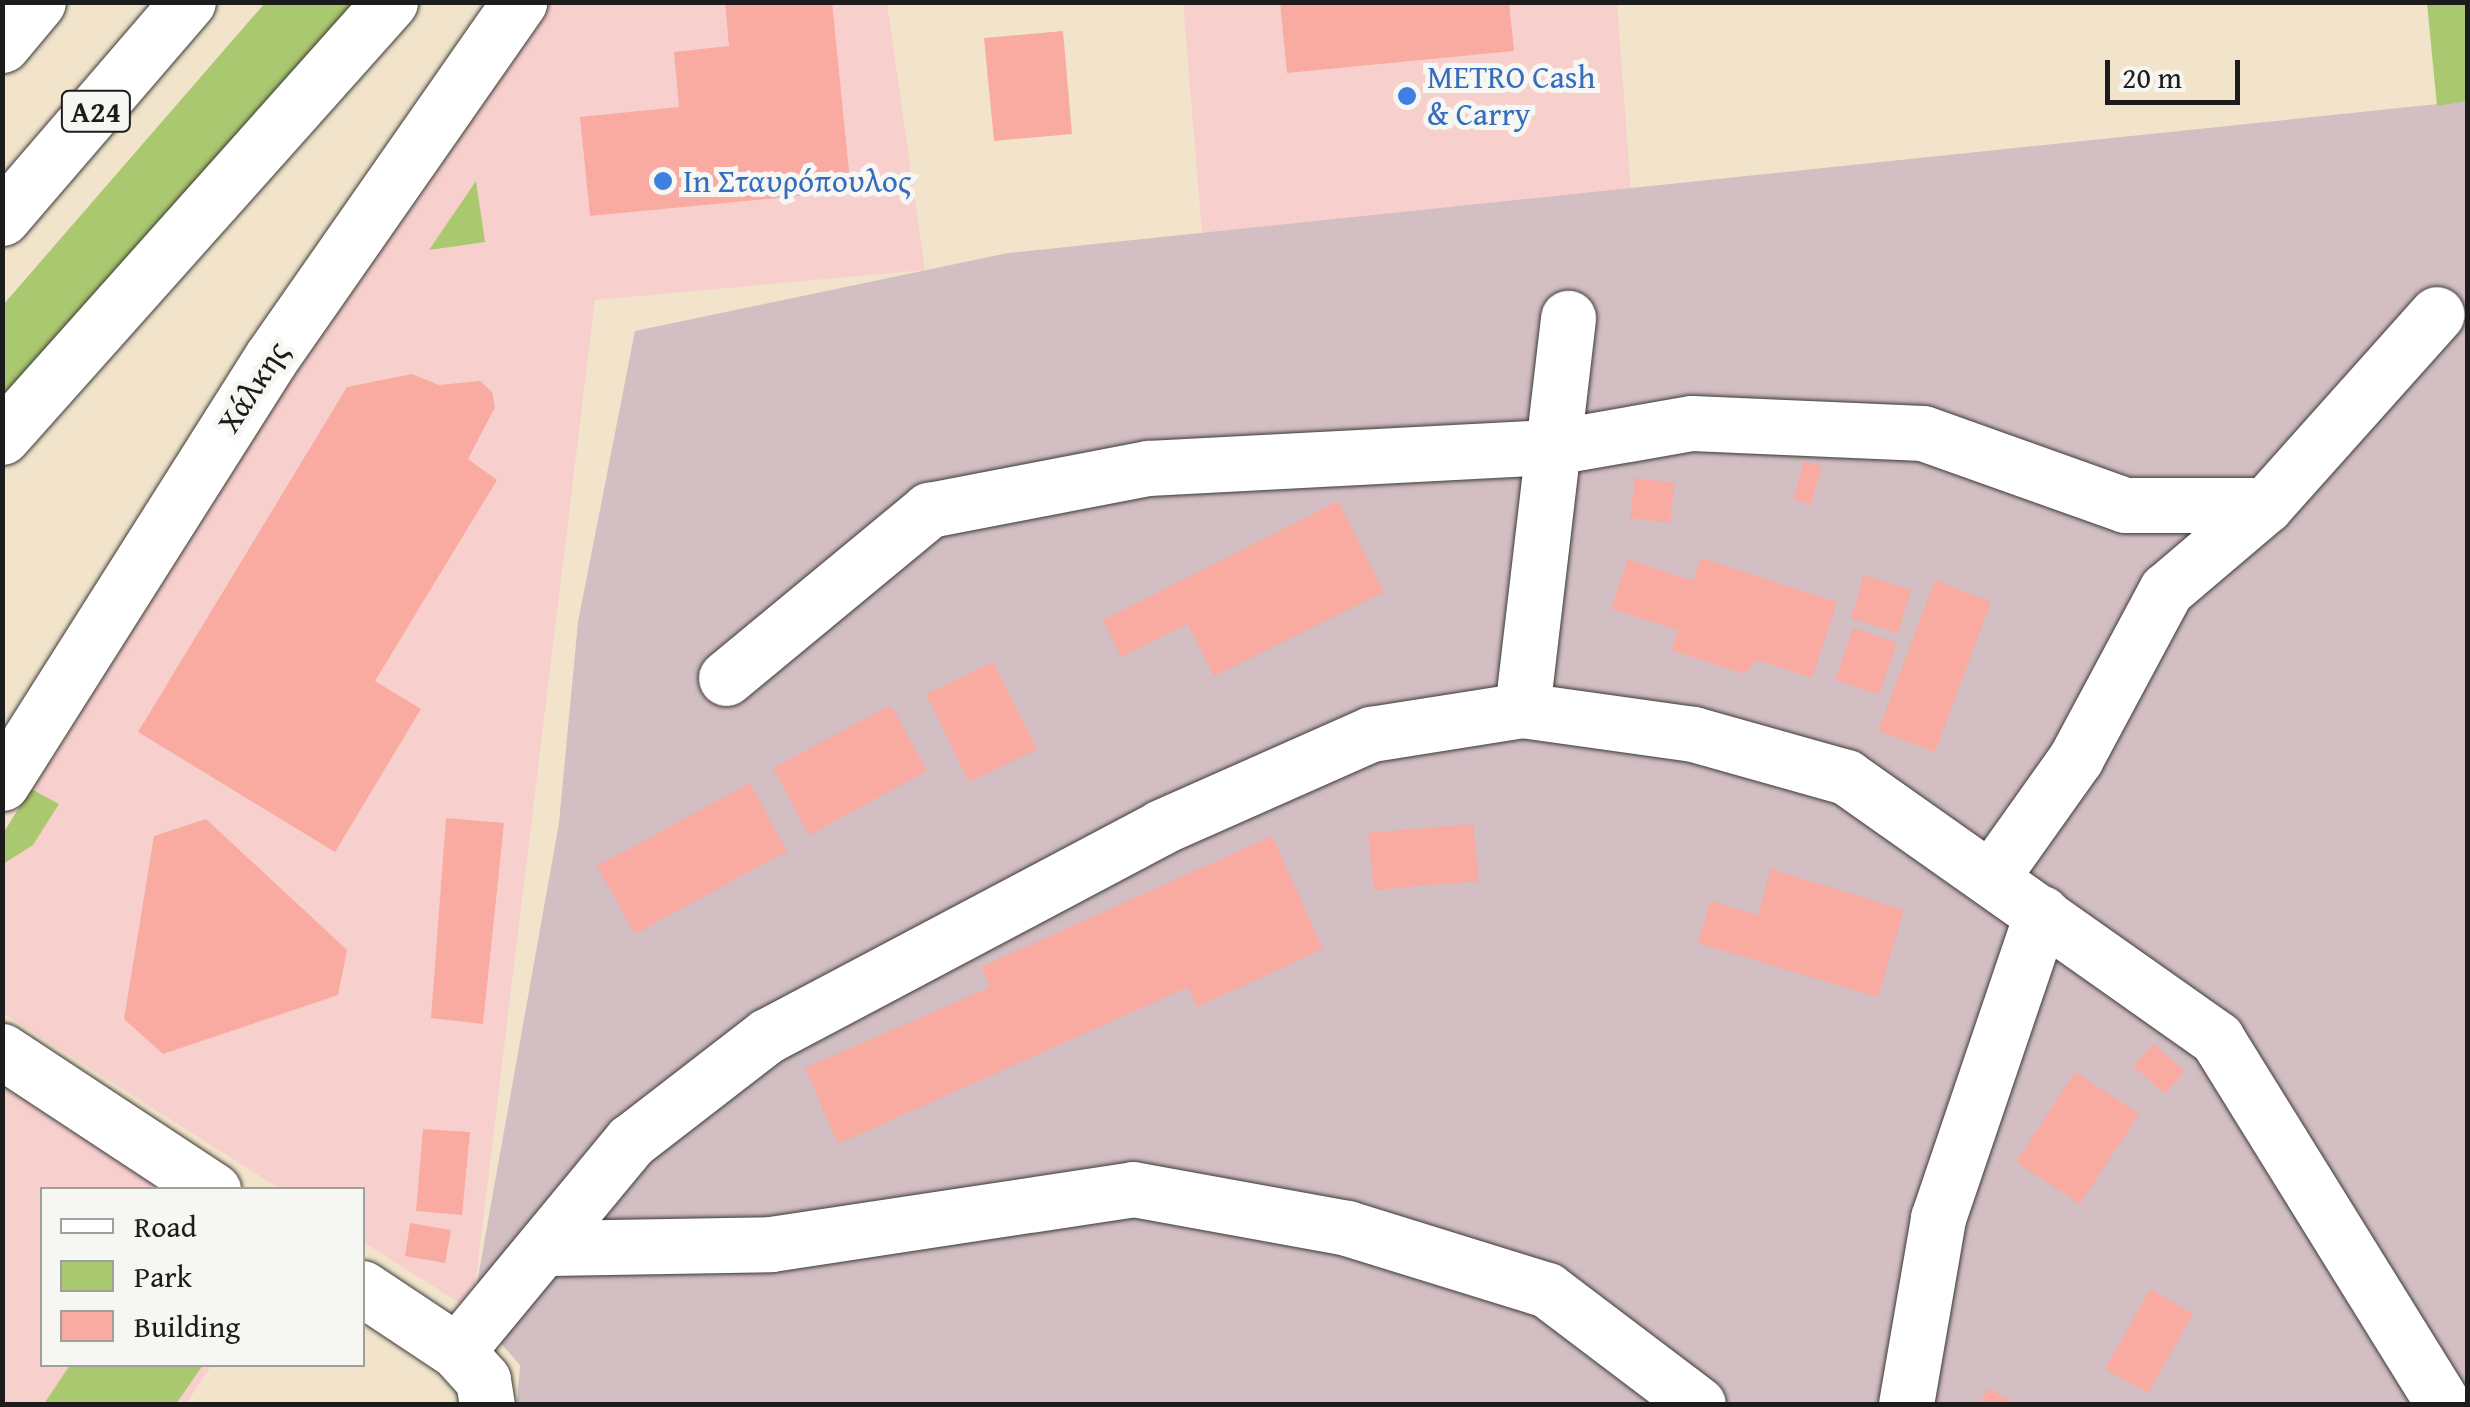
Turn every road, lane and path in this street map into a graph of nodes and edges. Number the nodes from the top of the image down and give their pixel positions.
1 (38, 2) edge
2 (188, 2) edge
3 (390, 2) edge
4 (519, 2) edge
5 (2, 45) edge
6 (2, 218) edge
7 (2437, 314) dead end
8 (1568, 318) dead end
9 (2, 437) edge
10 (1554, 447) junction
11 (2266, 505) junction
12 (726, 678) dead end
13 (1522, 710) junction
14 (2, 783) edge
15 (1992, 875) junction
16 (2042, 913) junction
17 (2, 1051) edge
18 (208, 1187) edge
19 (550, 1248) junction
20 (365, 1290) edge
21 (458, 1350) junction
22 (487, 1404) edge
23 (1698, 1404) edge
24 (1906, 1404) edge
25 (2444, 1404) edge

1 - 5 main road
2 - 6 main road, Α24
3 - 9 main road
4 - 14 main road, Χάλκης
7 - 11 main road
8 - 10 main road
10 - 11 main road
10 - 12 main road
10 - 13 main road
11 - 15 main road
13 - 15 main road
13 - 19 main road
15 - 16 main road
16 - 24 main road
16 - 25 main road
17 - 18 main road
19 - 21 main road
19 - 23 main road
20 - 21 main road
21 - 22 main road

